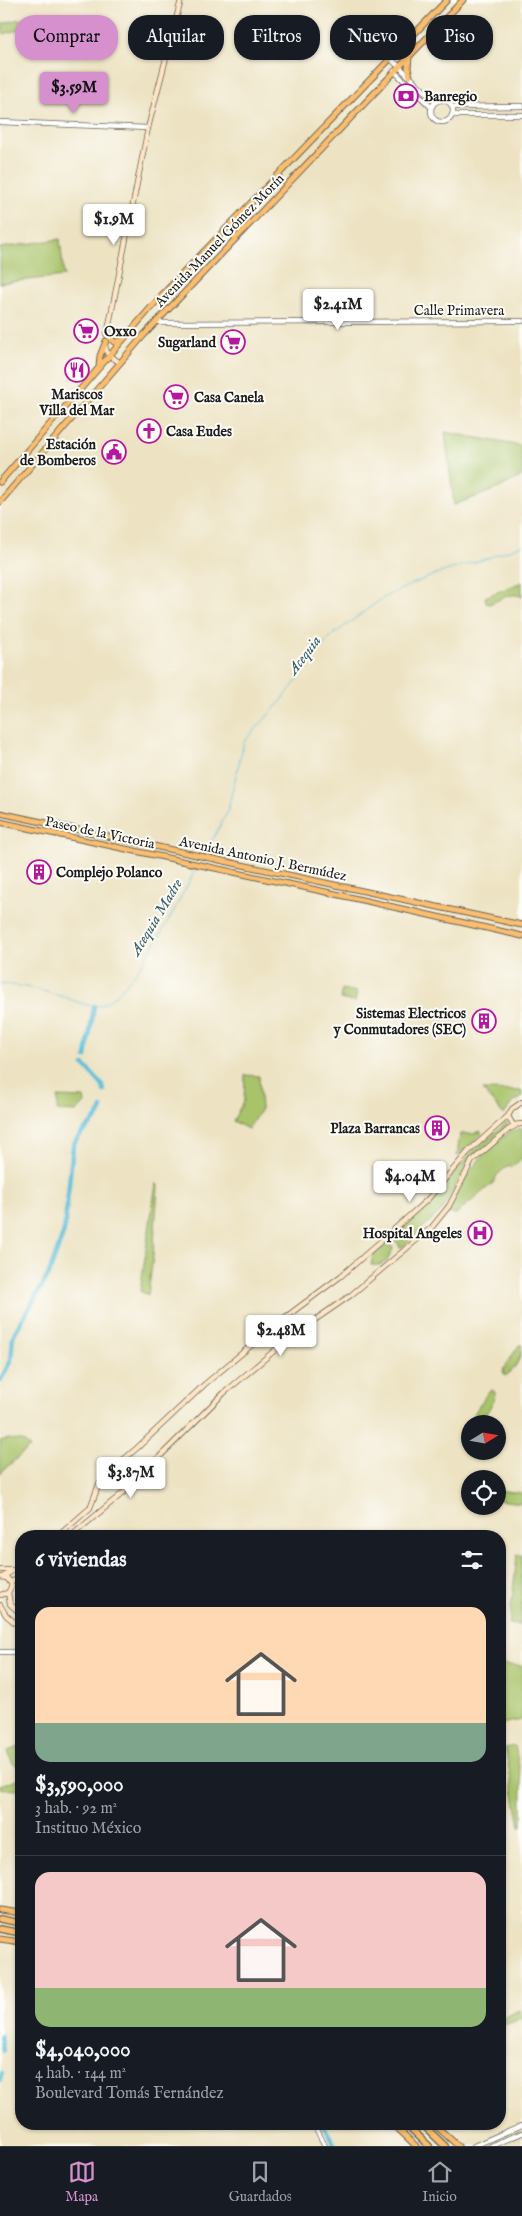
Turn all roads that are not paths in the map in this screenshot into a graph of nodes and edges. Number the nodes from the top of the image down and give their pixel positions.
1 (181, 0) edge
2 (447, 0) edge
3 (463, 0) edge
4 (416, 32) edge
5 (416, 49) edge
6 (388, 60) edge
7 (392, 60) edge
8 (405, 60) edge
9 (409, 60) edge
10 (400, 66) junction
11 (394, 71) junction
12 (410, 76) junction
13 (436, 102) junction
14 (522, 106) edge
15 (431, 107) junction
16 (452, 107) junction
17 (479, 107) junction
18 (452, 115) junction
19 (479, 115) junction
20 (522, 115) edge
21 (0, 122) edge
22 (148, 128) junction
23 (240, 215) junction
24 (229, 226) junction
25 (247, 227) junction
26 (235, 238) junction
27 (522, 320) edge
28 (157, 321) junction
29 (108, 334) junction
30 (106, 340) junction
31 (122, 340) junction
32 (109, 355) junction
33 (120, 363) junction
34 (99, 367) junction
35 (0, 482) edge
36 (1, 499) edge
37 (0, 813) edge
38 (0, 822) edge
39 (199, 866) joint
40 (465, 913) junction
41 (462, 923) junction
42 (522, 925) edge
43 (522, 936) edge
44 (522, 1102) edge
45 (508, 1116) junction
46 (522, 1124) edge
47 (516, 1126) junction
48 (65, 1530) edge
49 (78, 1530) edge
50 (15, 1568) edge
51 (0, 1570) edge
52 (15, 1570) edge
53 (2, 1576) edge
54 (15, 1580) edge
55 (11, 1582) junction
56 (8, 1593) junction
57 (0, 1595) edge
58 (0, 1605) edge
59 (15, 1609) edge
60 (15, 1623) edge
61 (0, 1652) edge
62 (15, 1652) edge
63 (0, 1910) edge
64 (15, 1912) edge
65 (0, 1919) edge
66 (15, 1922) edge
67 (0, 1929) edge
68 (15, 1932) edge
69 (0, 1939) edge
70 (15, 1941) edge
71 (522, 2125) edge
72 (317, 2130) edge
73 (399, 2130) edge
74 (412, 2130) edge
75 (413, 2130) edge
76 (428, 2130) edge
77 (441, 2130) edge
78 (522, 2133) edge
79 (489, 2140) junction
80 (325, 2146) edge
81 (416, 2146) edge
82 (425, 2146) edge
83 (429, 2146) edge
84 (445, 2146) edge
85 (458, 2146) edge
86 (474, 2146) edge
87 (491, 2146) edge

1 - 22 main road
2 - 4 main road, Avenida Manuel Gómez Morín
3 - 5 main road, Avenida Manuel Gómez Morín
6 - 23 main road, Avenida Manuel Gómez Morín
7 - 10 street
8 - 10 main road, Avenida Manuel Gómez Morín
9 - 12 main road
10 - 11 main road, Avenida Manuel Gómez Morín
10 - 12 street
11 - 15 street
11 - 25 main road, Avenida Manuel Gómez Morín
12 - 13 street
13 - 15 street
13 - 16 street
14 - 17 street
15 - 18 street
16 - 17 street
16 - 18 street
17 - 19 street
18 - 19 street
19 - 20 street
21 - 22 street
22 - 29 main road
23 - 24 main road, Avenida Manuel Gómez Morín
23 - 25 main road
24 - 26 main road
24 - 31 main road, Avenida Manuel Gómez Morín
25 - 26 main road, Avenida Manuel Gómez Morín
26 - 28 main road, Avenida Manuel Gómez Morín
27 - 28 street, Calle Primavera
28 - 33 main road, Avenida Manuel Gómez Morín
29 - 30 main road
29 - 31 main road
30 - 32 main road
30 - 34 main road
31 - 32 main road, Avenida Manuel Gómez Morín
32 - 33 main road
32 - 34 main road, Avenida Manuel Gómez Morín
33 - 36 main road, Avenida Manuel Gómez Morín
34 - 35 main road, Avenida Manuel Gómez Morín
37 - 40 main road, Avenida Antonio J. Bermúdez
38 - 39 main road, Paseo de la Victoria
39 - 41 main road, Avenida Antonio J. Bermúdez
40 - 41 main road
40 - 42 main road, Avenida Antonio J. Bermúdez
41 - 43 main road, Avenida Antonio J. Bermúdez
44 - 45 main road
45 - 47 main road
45 - 48 main road
46 - 47 main road
47 - 49 main road
50 - 51 main road
52 - 53 main road
53 - 55 main road
54 - 55 main road
55 - 56 main road
56 - 57 main road
56 - 59 main road
58 - 60 main road
61 - 62 street
63 - 64 main road
65 - 66 highway
67 - 68 highway
69 - 70 main road
71 - 79 street
72 - 80 street
73 - 81 main road
74 - 82 highway
75 - 83 highway
76 - 84 highway
77 - 85 main road
78 - 87 street
79 - 86 street
79 - 87 street

